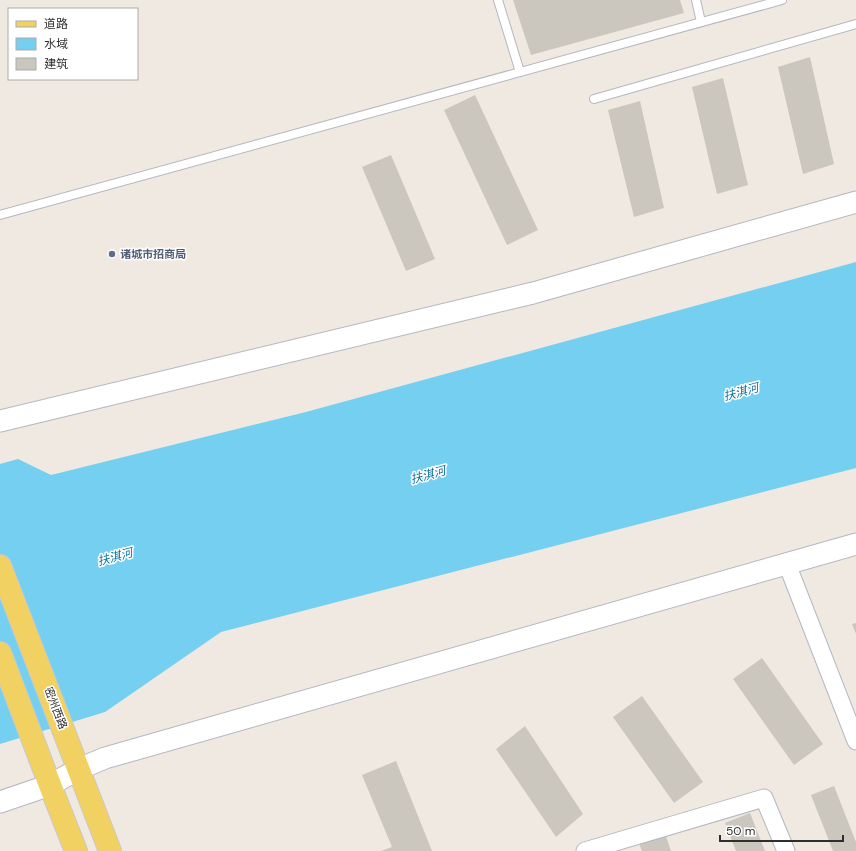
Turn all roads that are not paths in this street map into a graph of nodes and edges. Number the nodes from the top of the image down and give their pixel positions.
1 (498, 0) edge
2 (696, 0) edge
3 (782, 0) edge
4 (701, 22) junction
5 (856, 24) edge
6 (520, 72) junction
7 (594, 99) dead end
8 (856, 202) edge
9 (0, 215) edge
10 (0, 421) edge
11 (856, 544) edge
12 (787, 564) junction
13 (0, 566) edge
14 (0, 653) edge
15 (856, 741) edge
16 (79, 769) junction
17 (50, 785) junction
18 (0, 802) edge
19 (76, 851) edge
20 (110, 851) edge
21 (585, 851) edge
22 (786, 851) edge

1 - 6 lane
2 - 4 lane
3 - 4 lane
4 - 6 lane
5 - 7 lane
6 - 9 lane
8 - 10 street
11 - 12 street
12 - 15 street
12 - 16 street
13 - 16 main road, 密州西路
14 - 17 main road
16 - 17 street
16 - 20 main road, 密州西路
17 - 18 street
17 - 19 main road
21 - 22 street

